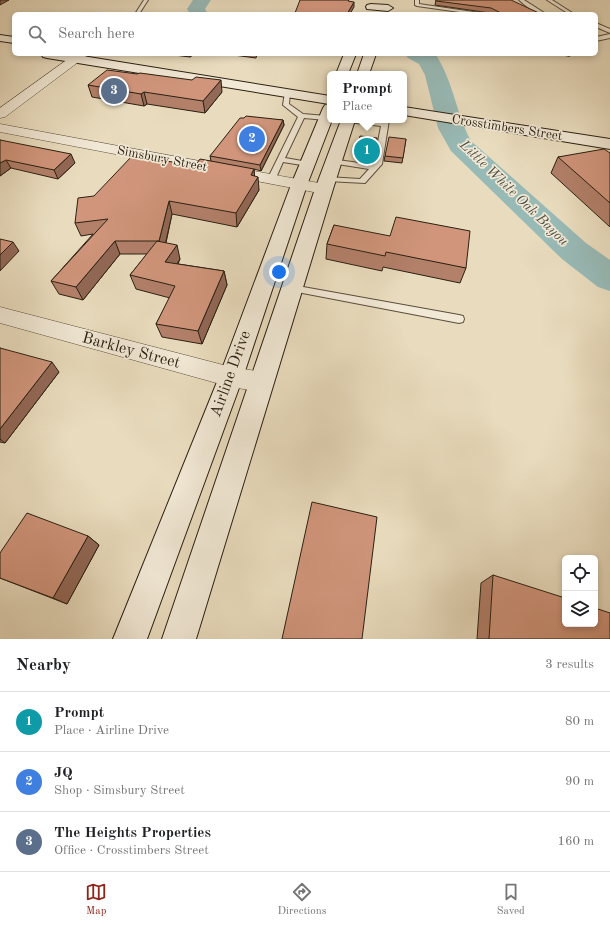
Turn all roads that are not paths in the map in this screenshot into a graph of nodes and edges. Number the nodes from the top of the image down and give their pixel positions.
1 (146, 0) edge
2 (417, 0) edge
3 (521, 0) edge
4 (549, 0) edge
5 (371, 7) edge
6 (389, 7) edge
7 (138, 12) edge
8 (470, 12) edge
9 (540, 12) edge
10 (569, 12) edge
11 (598, 25) edge
12 (610, 31) edge
13 (610, 36) edge
14 (0, 38) edge
15 (598, 39) edge
16 (12, 40) edge
17 (0, 47) edge
18 (12, 49) edge
19 (69, 56) edge
20 (113, 56) edge
21 (349, 56) edge
22 (369, 56) edge
23 (80, 57) edge
24 (175, 70) junction
25 (343, 71) edge
26 (364, 71) edge
27 (327, 90) edge
28 (287, 93) junction
29 (408, 107) edge
30 (327, 109) edge
31 (0, 114) edge
32 (327, 114) edge
33 (301, 116) junction
34 (331, 123) edge
35 (335, 123) edge
36 (385, 123) edge
37 (580, 125) dead end
38 (0, 128) edge
39 (559, 129) junction
40 (610, 144) edge
41 (281, 160) junction
42 (375, 168) junction
43 (304, 174) junction
44 (328, 176) junction
45 (271, 180) junction
46 (292, 288) junction
47 (0, 315) edge
48 (459, 319) dead end
49 (231, 377) junction
50 (262, 382) junction
51 (130, 639) edge
52 (178, 639) edge

1 - 7 lane
2 - 8 lane
3 - 9 lane
4 - 10 lane
5 - 6 main road
11 - 12 lane
13 - 15 lane
14 - 16 main road
17 - 18 main road
19 - 23 main road
20 - 24 main road
21 - 25 main road
22 - 26 main road
23 - 24 main road
23 - 31 street
24 - 27 main road
24 - 28 main road
28 - 30 main road
28 - 33 lane
29 - 39 main road, Crosstimbers Street
32 - 33 lane
33 - 41 lane
34 - 43 main road, Airline Drive
35 - 44 main road, Airline Drive
36 - 42 lane
37 - 39 main road, Crosstimbers Street
38 - 45 street, Simsbury Street
39 - 40 main road, Crosstimbers Street
41 - 43 lane
41 - 45 lane
42 - 44 lane
42 - 44 lane
43 - 44 street, Simsbury Street
43 - 45 street, Simsbury Street
43 - 49 main road, Airline Drive
44 - 46 main road, Airline Drive
46 - 48 lane
46 - 50 main road, Airline Drive
47 - 49 street, Barkley Street
49 - 50 street, Barkley Street
49 - 51 main road, Airline Drive
50 - 52 main road, Airline Drive

